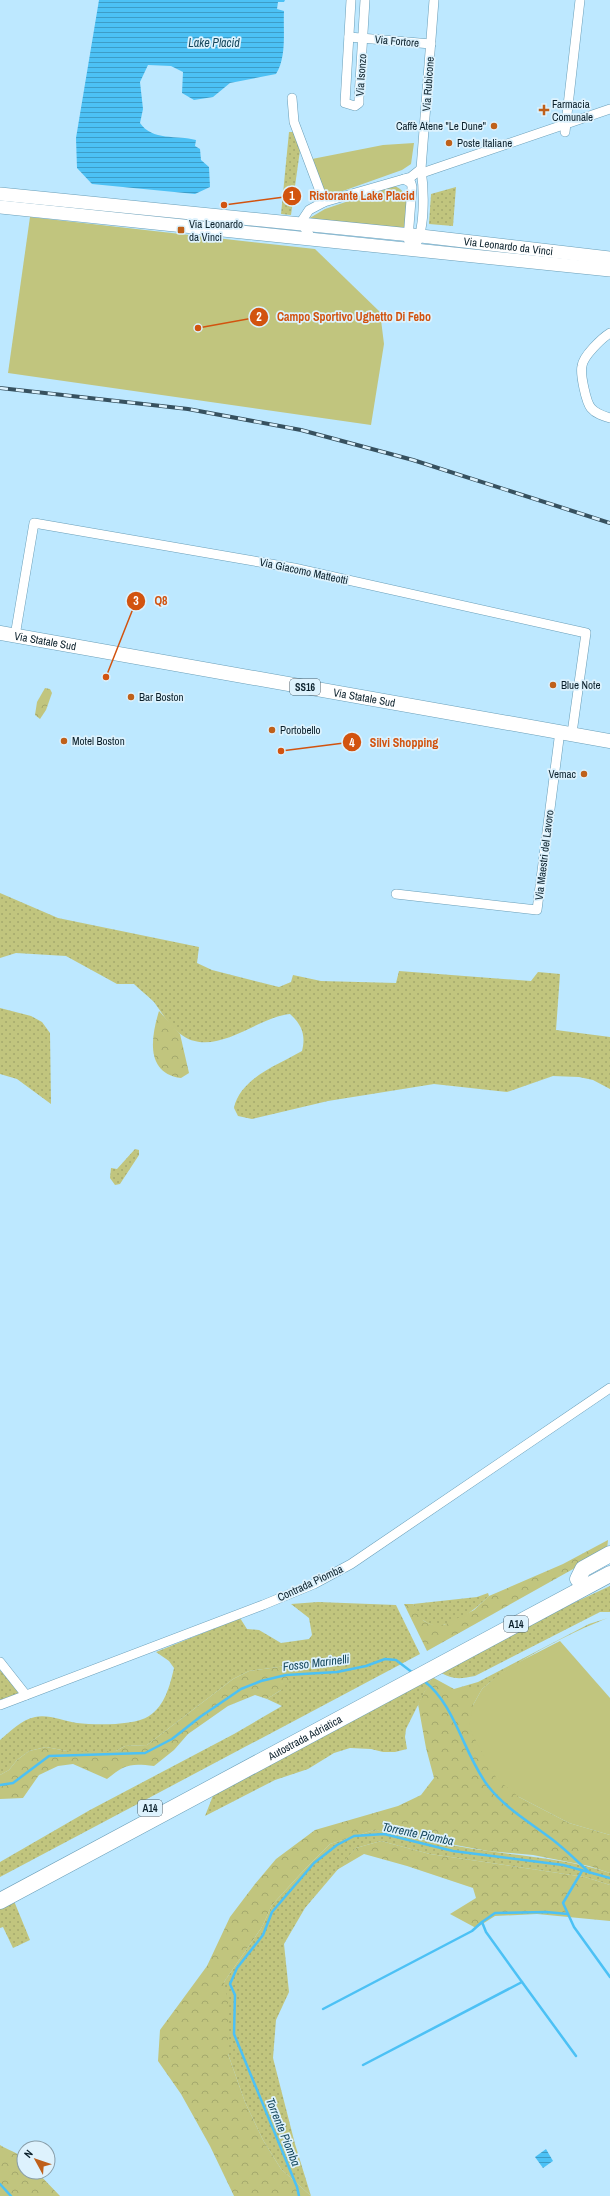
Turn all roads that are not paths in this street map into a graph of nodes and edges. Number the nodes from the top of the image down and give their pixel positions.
1 (351, 0) edge
2 (365, 0) edge
3 (434, 0) edge
4 (580, 0) edge
5 (349, 37) junction
6 (363, 39) junction
7 (431, 44) junction
8 (292, 98) dead end
9 (610, 109) edge
10 (566, 128) junction
11 (422, 171) junction
12 (400, 180) junction
13 (412, 192) junction
14 (0, 194) edge
15 (324, 202) junction
16 (0, 207) edge
17 (132, 207) junction
18 (130, 220) junction
19 (302, 224) junction
20 (335, 228) junction
21 (414, 235) junction
22 (312, 240) junction
23 (329, 241) junction
24 (510, 245) junction
25 (413, 249) junction
26 (473, 255) junction
27 (610, 258) edge
28 (610, 270) edge
29 (610, 333) edge
30 (610, 418) edge
31 (0, 633) edge
32 (15, 636) junction
33 (566, 732) junction
34 (610, 741) edge
35 (396, 894) dead end
36 (610, 1388) edge
37 (610, 1554) edge
38 (610, 1562) edge
39 (610, 1574) edge
40 (578, 1579) junction
41 (610, 1583) edge
42 (552, 1605) junction
43 (0, 1662) edge
44 (26, 1695) junction
45 (0, 1705) edge
46 (300, 1734) junction
47 (0, 1888) edge
48 (0, 1901) edge

1 - 5 street, Via Isonzo
2 - 6 street, Via Isonzo
3 - 7 street, Via Rubicone
4 - 10 street
5 - 6 street, Via Isonzo
5 - 6 street, Via Isonzo
6 - 7 street, Via Fortore
7 - 11 street, Via Rubicone
8 - 15 street
9 - 10 street
10 - 11 street
11 - 12 street
11 - 13 street, Via Rubicone
11 - 21 street, Via Rubicone
12 - 13 street
12 - 15 street
13 - 21 street, Via Rubicone
14 - 17 street, Via Leonardo da Vinci
15 - 19 street
16 - 18 street, Via Leonardo da Vinci
17 - 18 street
17 - 19 street, Via Leonardo da Vinci
18 - 22 street, Via Leonardo da Vinci
19 - 20 street, Via Leonardo da Vinci
19 - 22 street
20 - 21 street, Via Leonardo da Vinci
20 - 23 street
21 - 24 street, Via Leonardo da Vinci
21 - 25 street, Via Rubicone
22 - 23 street, Via Leonardo da Vinci
23 - 25 street, Via Leonardo da Vinci
24 - 26 street
24 - 27 street, Via Leonardo da Vinci
25 - 26 street, Via Leonardo da Vinci
26 - 28 street, Via Leonardo da Vinci
29 - 30 street
31 - 32 main road, Via Statale Sud / SS16
32 - 33 main road, Via Statale Sud / SS16
32 - 33 street, Via Giacomo Matteotti
33 - 34 main road, Via Statale Sud / SS16
33 - 35 street, Via Maestri del Lavoro
36 - 44 street, Contrada Piomba
37 - 40 highway
38 - 40 highway, Autostrada Adriatica / A14
39 - 42 highway, Autostrada Adriatica / A14
40 - 46 highway, Autostrada Adriatica / A14
41 - 42 highway
42 - 46 highway, Autostrada Adriatica / A14
43 - 44 street
44 - 45 street, Contrada Piomba
46 - 47 highway, Autostrada Adriatica / A14
46 - 48 highway, Autostrada Adriatica / A14

